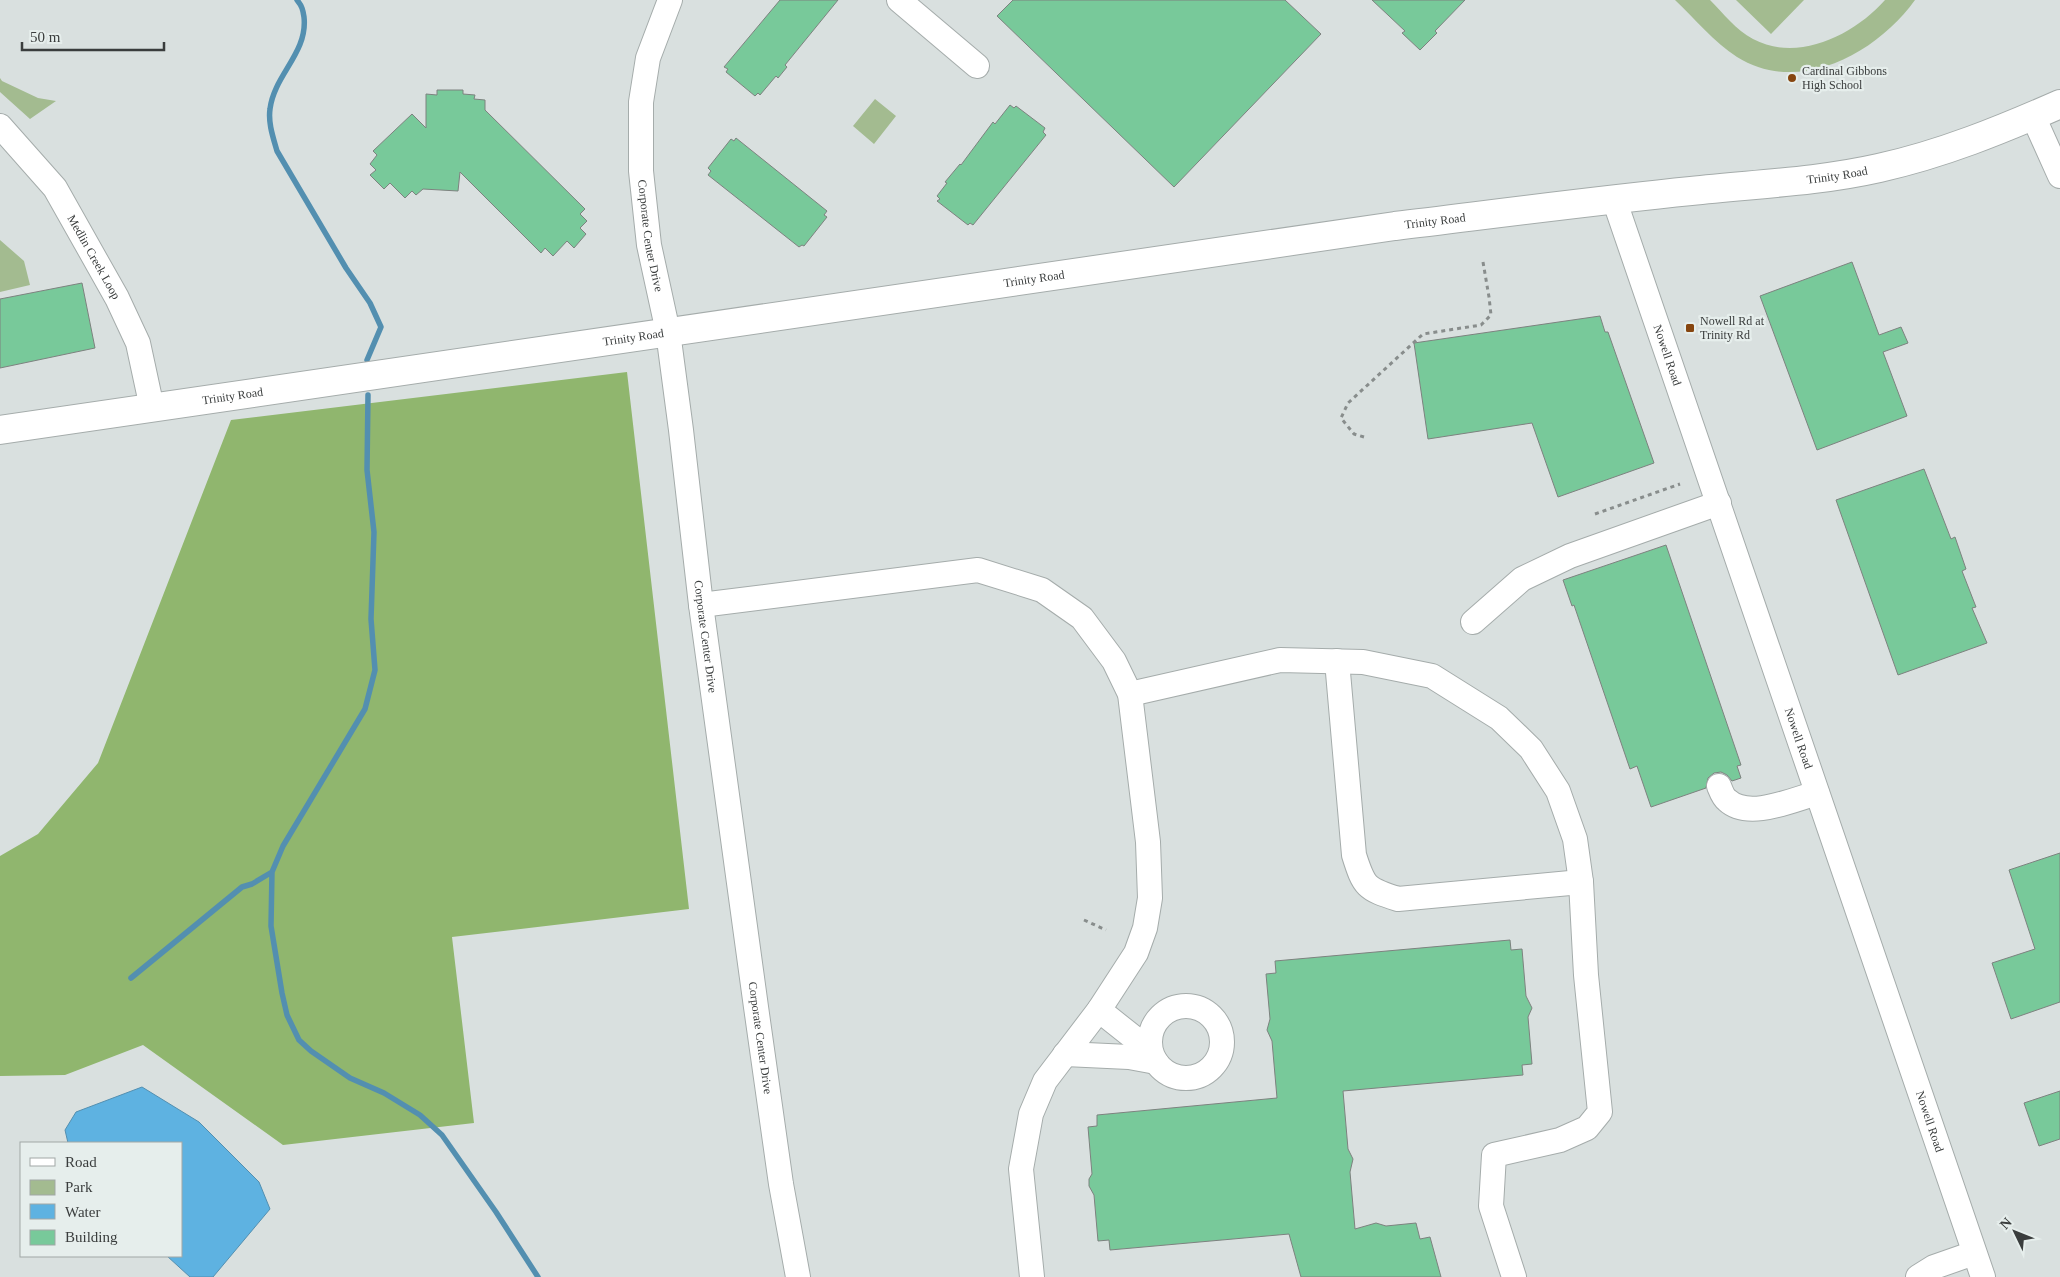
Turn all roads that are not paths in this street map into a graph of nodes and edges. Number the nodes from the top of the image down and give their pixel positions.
1 (670, 0) edge
2 (899, 0) edge
3 (977, 66) dead end
4 (2060, 104) edge
5 (2033, 116) junction
6 (0, 126) edge
7 (2060, 176) edge
8 (1614, 199) junction
9 (668, 332) junction
10 (152, 408) junction
11 (0, 430) edge
12 (1718, 503) junction
13 (701, 605) junction
14 (1473, 622) dead end
15 (1336, 661) junction
16 (1130, 694) junction
17 (1719, 786) dead end
18 (1817, 793) junction
19 (1581, 882) junction
20 (1099, 1010) junction
21 (1065, 1054) junction
22 (1974, 1254) junction
23 (798, 1277) edge
24 (1032, 1277) edge
25 (1514, 1277) edge
26 (1918, 1277) edge
27 (1983, 1277) edge

1 - 9 street, Corporate Center Drive
2 - 3 street
4 - 5 main road, Trinity Road
5 - 7 street
5 - 8 main road, Trinity Road
6 - 10 street, Medlin Creek Loop
8 - 9 main road, Trinity Road
8 - 12 street, Nowell Road
9 - 10 main road, Trinity Road
9 - 13 street, Corporate Center Drive
10 - 11 main road, Trinity Road
12 - 14 street
12 - 18 street, Nowell Road
13 - 16 street
13 - 23 street, Corporate Center Drive
15 - 16 street
15 - 19 street
15 - 19 street
16 - 20 street
17 - 18 street
18 - 22 street, Nowell Road
19 - 25 street
20 - 21 street
20 - 21 street
21 - 24 street
22 - 26 street
22 - 27 street, Nowell Road

